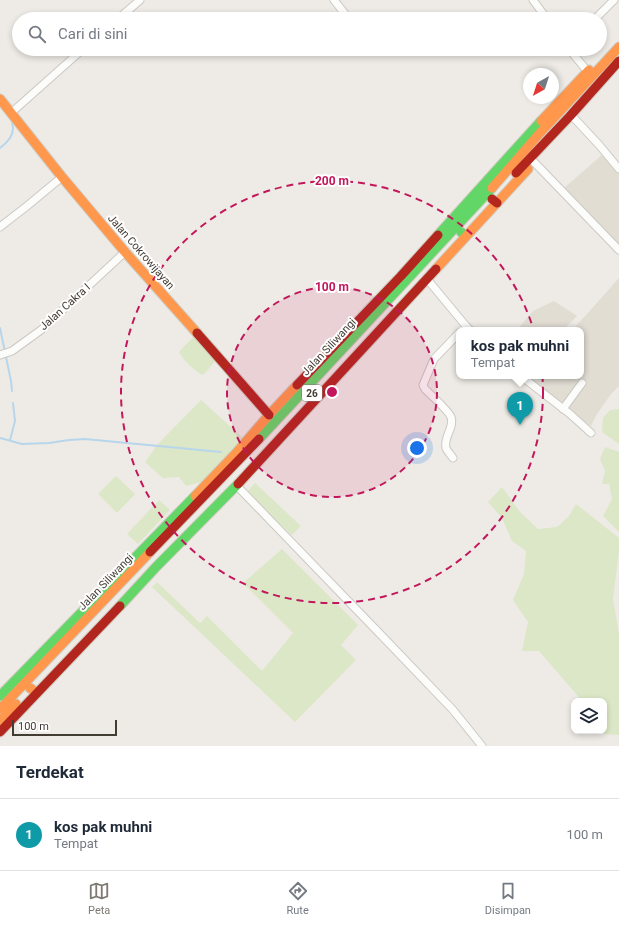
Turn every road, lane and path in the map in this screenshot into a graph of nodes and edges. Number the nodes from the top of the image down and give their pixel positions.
1 (140, 0) edge
2 (334, 0) edge
3 (533, 0) edge
4 (614, 0) edge
5 (126, 12) edge
6 (343, 12) edge
7 (542, 12) edge
8 (601, 12) edge
9 (619, 39) edge
10 (619, 48) edge
11 (607, 52) edge
12 (75, 56) edge
13 (575, 56) edge
14 (603, 56) edge
15 (619, 61) edge
16 (619, 70) edge
17 (588, 72) junction
18 (0, 99) edge
19 (11, 113) junction
20 (574, 118) junction
21 (534, 162) junction
22 (619, 169) edge
23 (62, 177) junction
24 (494, 201) junction
25 (0, 227) edge
26 (464, 234) junction
27 (450, 239) junction
28 (619, 250) edge
29 (125, 252) junction
30 (427, 279) junction
31 (464, 327) edge
32 (456, 336) edge
33 (2, 353) edge
34 (525, 379) edge
35 (582, 383) dead end
36 (563, 409) junction
37 (269, 415) junction
38 (591, 433) dead end
39 (453, 458) dead end
40 (237, 486) junction
41 (91, 609) junction
42 (34, 691) junction
43 (0, 696) edge
44 (0, 708) edge
45 (0, 721) edge
46 (0, 732) edge
47 (482, 746) edge

1 - 5 street
2 - 6 street
3 - 7 street
4 - 8 street
9 - 11 main road
10 - 27 main road, Jalan Siliwangi / 26
12 - 19 street
13 - 17 street
14 - 17 main road
15 - 24 main road
16 - 20 main road
17 - 37 main road
18 - 19 main road, Jalan Cokrowijayan
19 - 23 main road, Jalan Cokrowijayan
20 - 21 main road
20 - 22 street
21 - 24 main road
21 - 28 street
23 - 25 street
23 - 29 main road, Jalan Cokrowijayan
24 - 26 main road
26 - 27 main road, Jalan Siliwangi / 26
26 - 30 main road
27 - 41 main road, Jalan Siliwangi / 26
27 - 42 main road, Jalan Siliwangi / 26
29 - 33 street, Jalan Cakra I
29 - 37 main road, Jalan Cokrowijayan
30 - 31 street
30 - 40 main road
32 - 39 street
34 - 36 street
35 - 36 street
36 - 38 street
37 - 41 main road
40 - 42 main road
40 - 47 street
41 - 43 main road
41 - 44 main road, Jalan Siliwangi / 26
42 - 45 main road, Jalan Siliwangi / 26
42 - 46 main road

